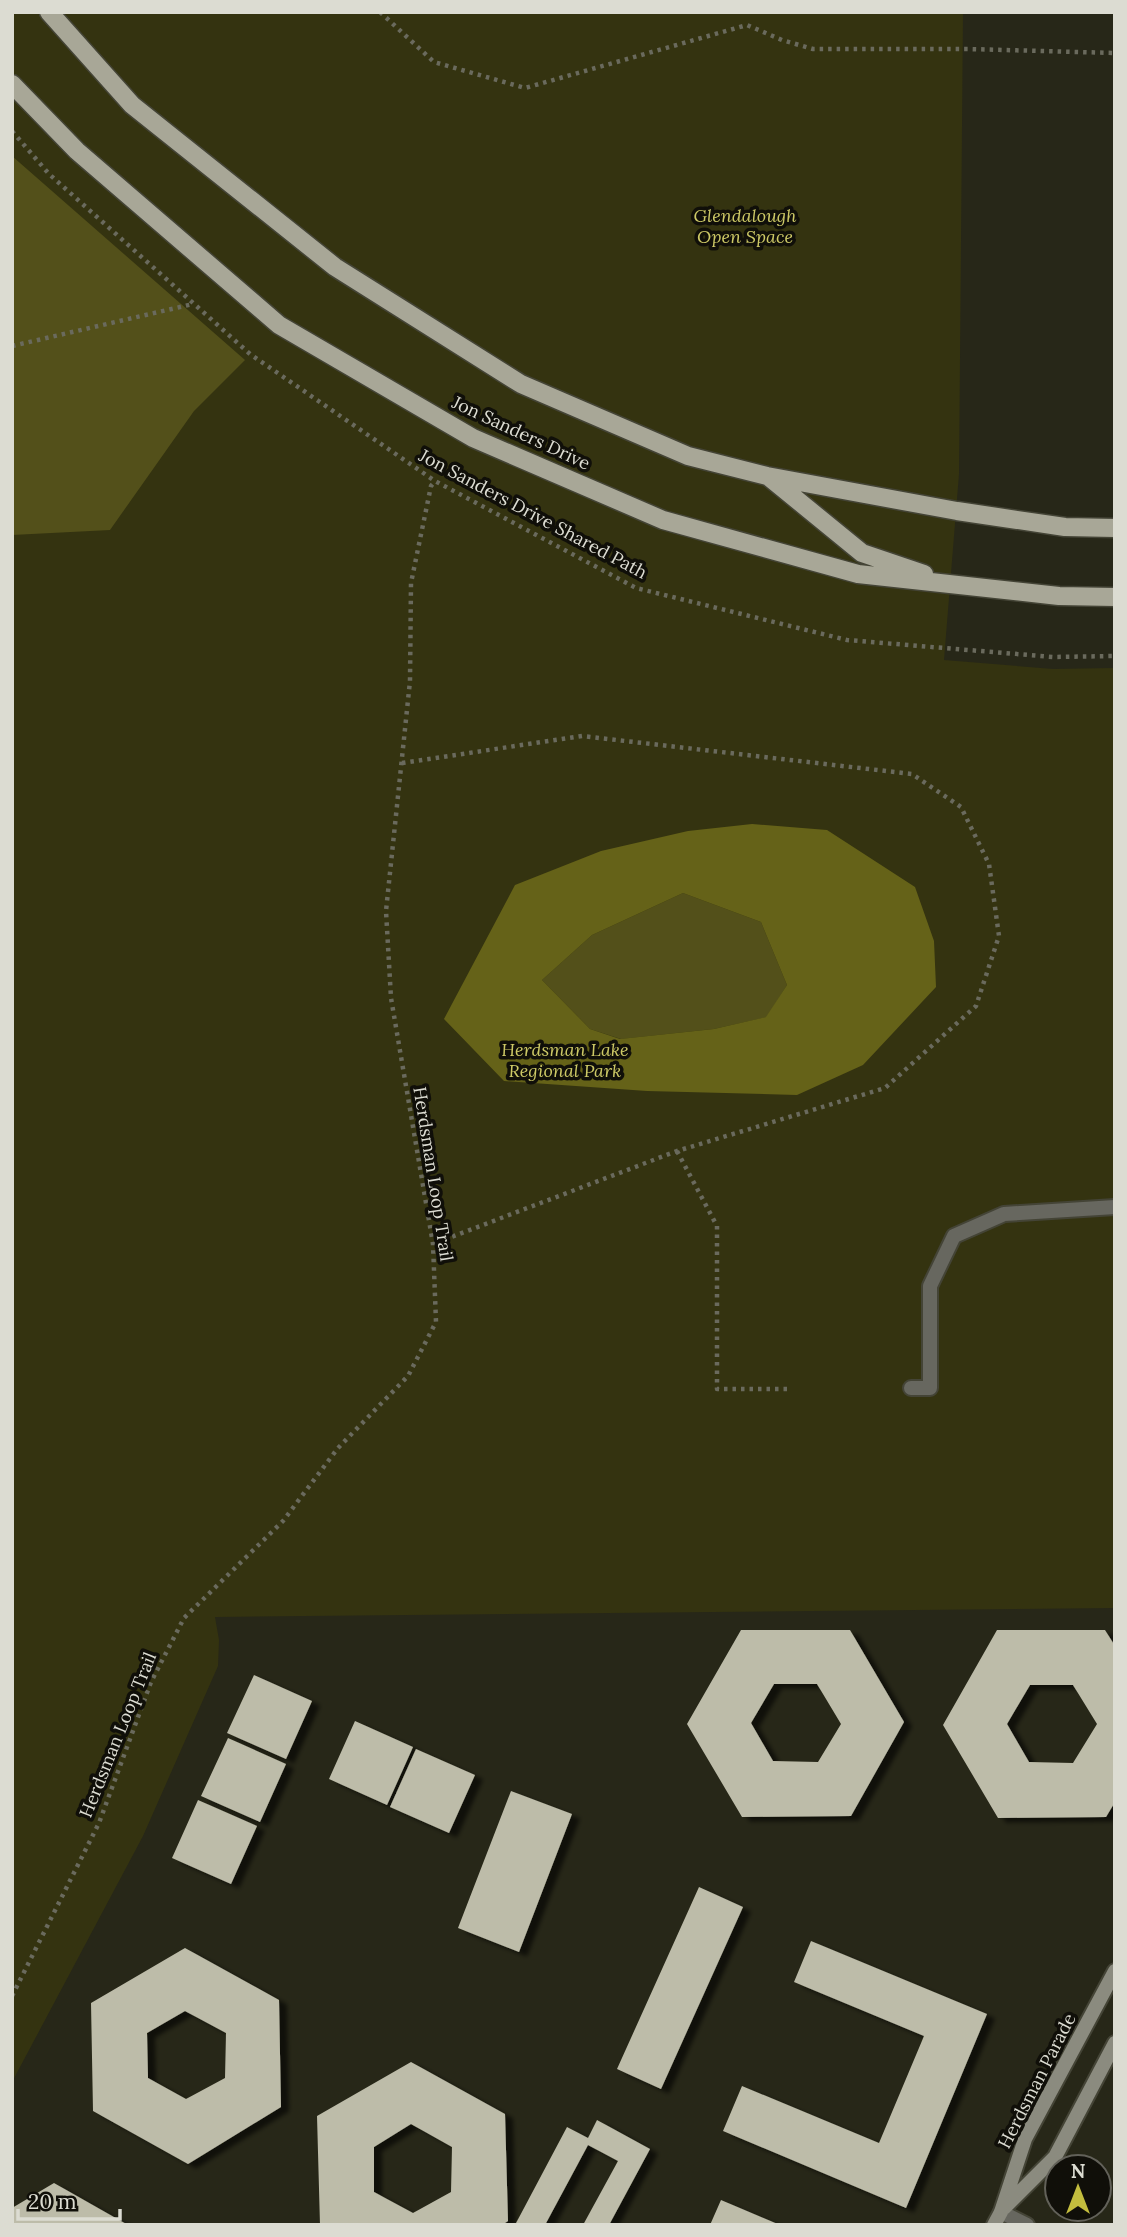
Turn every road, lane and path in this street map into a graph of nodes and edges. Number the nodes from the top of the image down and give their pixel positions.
1 (48, 12) edge
2 (380, 12) edge
3 (1115, 53) edge
4 (12, 84) edge
5 (12, 131) edge
6 (194, 304) junction
7 (12, 346) edge
8 (767, 476) junction
9 (435, 481) junction
10 (1115, 528) edge
11 (950, 584) junction
12 (1115, 597) edge
13 (1115, 656) edge
14 (401, 764) junction
15 (677, 1151) junction
16 (1115, 1207) edge
17 (433, 1244) junction
18 (911, 1388) dead end
19 (792, 1389) dead end
20 (1115, 1971) edge
21 (12, 1996) edge
22 (1115, 2043) edge
23 (997, 2218) edge
24 (1027, 2225) edge

1 - 8 main road
2 - 3 path
4 - 11 main road, Jon Sanders Drive
5 - 6 path, Jon Sanders Drive Shared Path
6 - 7 path
6 - 9 path, Jon Sanders Drive Shared Path
8 - 10 main road
8 - 11 main road
9 - 13 path, Jon Sanders Drive Shared Path
9 - 14 path, Herdsman Loop Trail
11 - 12 main road, Jon Sanders Drive
14 - 15 path
14 - 17 path, Herdsman Loop Trail
15 - 17 path
15 - 19 path
16 - 18 street
17 - 21 path, Herdsman Loop Trail
20 - 23 main road, Herdsman Parade
22 - 23 main road
23 - 24 street

